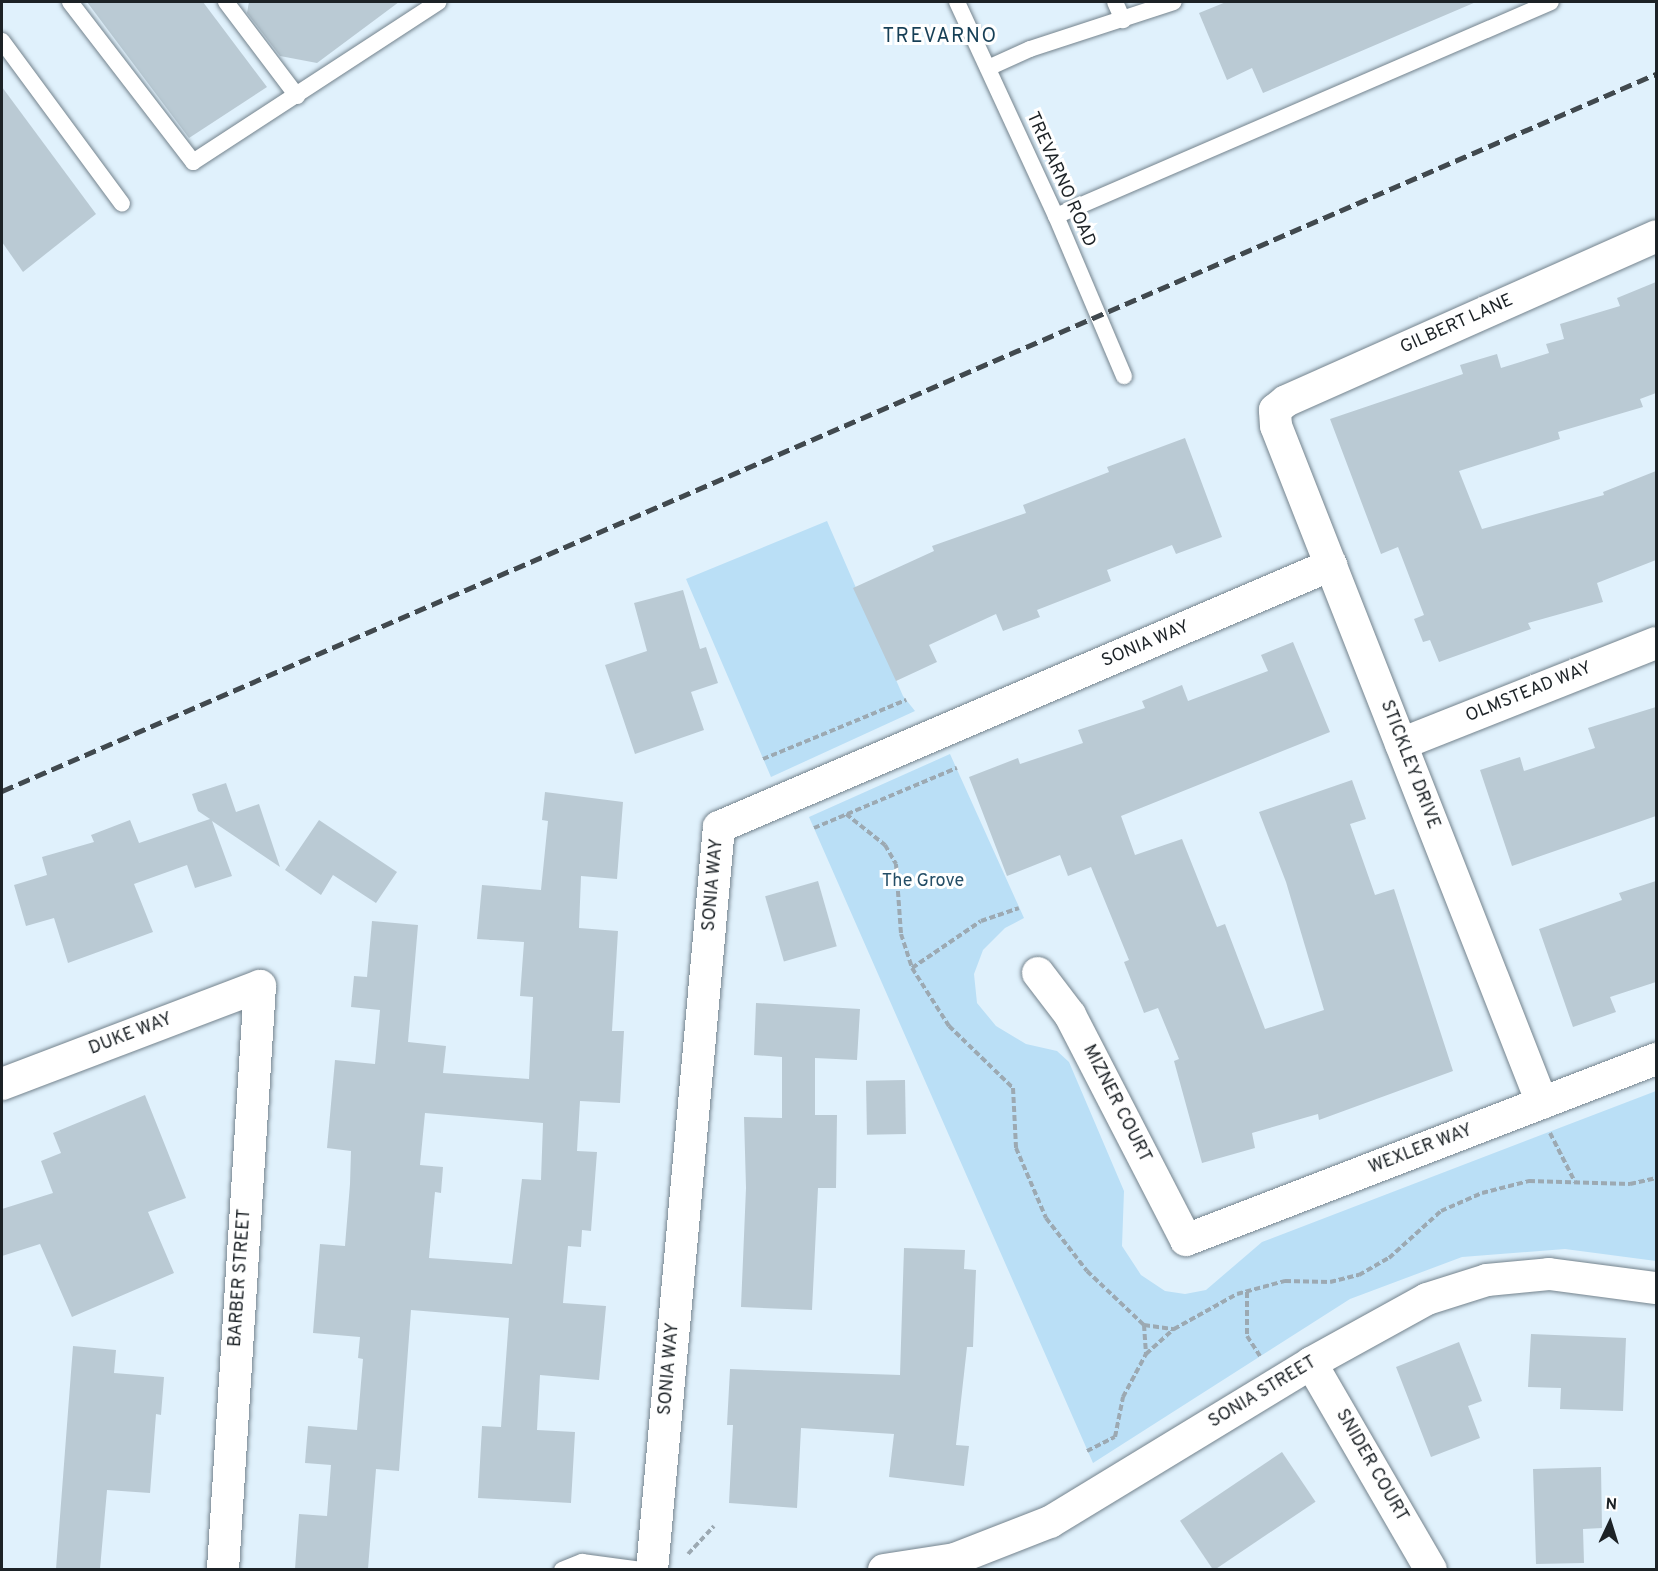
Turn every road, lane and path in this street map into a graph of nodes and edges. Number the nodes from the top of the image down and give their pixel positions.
1 (69, 2) edge
2 (226, 2) edge
3 (438, 2) edge
4 (957, 2) edge
5 (1115, 2) edge
6 (1174, 2) edge
7 (1551, 2) edge
8 (1123, 21) junction
9 (2, 41) edge
10 (988, 68) junction
11 (297, 96) junction
12 (122, 204) dead end
13 (1056, 216) junction
14 (1656, 236) edge
15 (1124, 376) dead end
16 (1276, 426) joint
17 (1331, 565) junction
18 (1656, 643) edge
19 (906, 700) dead end
20 (1401, 744) junction
21 (764, 759) dead end
22 (957, 768) dead end
23 (846, 814) junction
24 (814, 828) dead end
25 (1019, 908) dead end
26 (912, 968) junction
27 (1038, 973) dead end
28 (260, 986) joint
29 (1656, 1059) edge
30 (2, 1084) edge
31 (1542, 1103) junction
32 (1656, 1178) edge
33 (1576, 1183) junction
34 (1186, 1240) joint
35 (1656, 1288) edge
36 (1247, 1292) junction
37 (1144, 1325) junction
38 (1174, 1329) junction
39 (1146, 1354) junction
40 (1311, 1363) junction
41 (1278, 1383) junction
42 (1087, 1451) dead end
43 (714, 1526) dead end
44 (667, 1565) edge
45 (223, 1569) edge
46 (562, 1569) edge
47 (643, 1569) edge
48 (884, 1569) edge
49 (1431, 1569) edge

1 - 11 lane
2 - 11 lane
3 - 11 lane
4 - 10 lane, TREVARNO ROAD
5 - 8 lane
6 - 8 lane
7 - 13 lane
8 - 10 lane
9 - 12 lane
10 - 13 lane, TREVARNO ROAD
13 - 15 lane, TREVARNO ROAD
14 - 16 street, GILBERT LANE
16 - 17 street, STICKLEY DRIVE
17 - 20 street, STICKLEY DRIVE
17 - 44 street, SONIA WAY
18 - 20 street, OLMSTEAD WAY
19 - 21 path
20 - 31 street, STICKLEY DRIVE
22 - 23 path
23 - 24 path
23 - 26 path
25 - 26 path
26 - 37 path
27 - 34 street, MIZNER COURT
28 - 30 street, DUKE WAY
28 - 45 street, BARBER STREET
29 - 31 street, WEXLER WAY
31 - 33 path
31 - 34 street, WEXLER WAY
32 - 33 path
33 - 36 path
35 - 40 street, SONIA STREET
36 - 38 path
36 - 41 path
37 - 38 path
37 - 39 path
38 - 39 path
39 - 42 path
40 - 41 street, SONIA STREET
40 - 49 street, SNIDER COURT
41 - 48 street, SONIA STREET
43 - 44 path
46 - 47 lane

